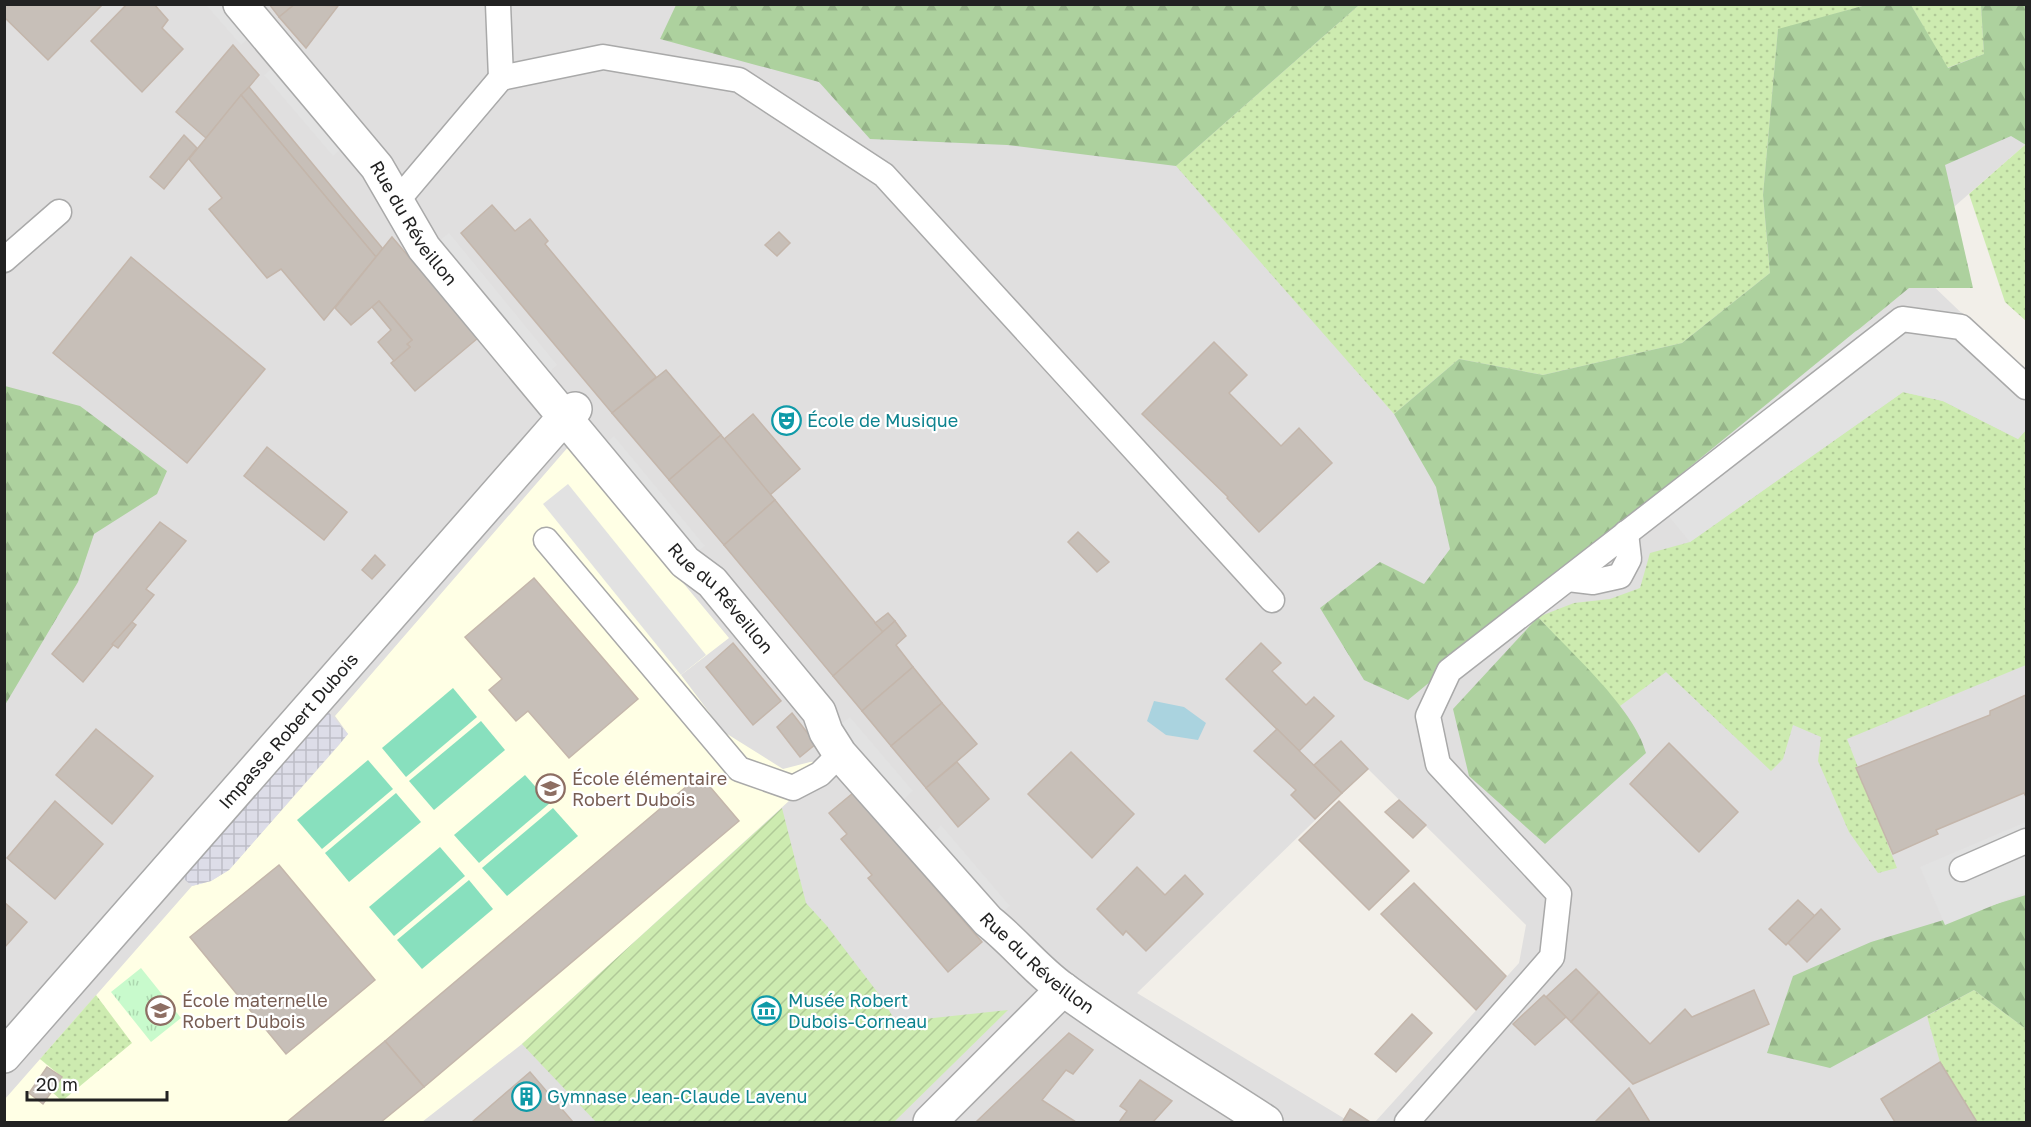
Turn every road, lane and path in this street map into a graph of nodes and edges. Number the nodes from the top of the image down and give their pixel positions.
1 (240, 4) edge
2 (498, 4) edge
3 (501, 78) junction
4 (398, 201) junction
5 (59, 212) dead end
6 (4, 260) edge
7 (2026, 387) edge
8 (571, 413) junction
9 (546, 540) dead end
10 (1272, 600) dead end
11 (840, 754) junction
12 (2026, 841) edge
13 (1962, 869) dead end
14 (1063, 989) junction
15 (4, 1056) edge
16 (930, 1122) edge
17 (1266, 1122) edge
18 (1407, 1122) edge

1 - 4 street, Rue du Réveillon
2 - 3 lane
3 - 4 lane
3 - 10 lane
4 - 8 street, Rue du Réveillon
5 - 6 lane
7 - 18 lane
8 - 11 street, Rue du Réveillon
8 - 15 street, Impasse Robert Dubois
9 - 11 lane
11 - 14 street, Rue du Réveillon
12 - 13 lane
14 - 16 street
14 - 17 street, Rue du Réveillon

